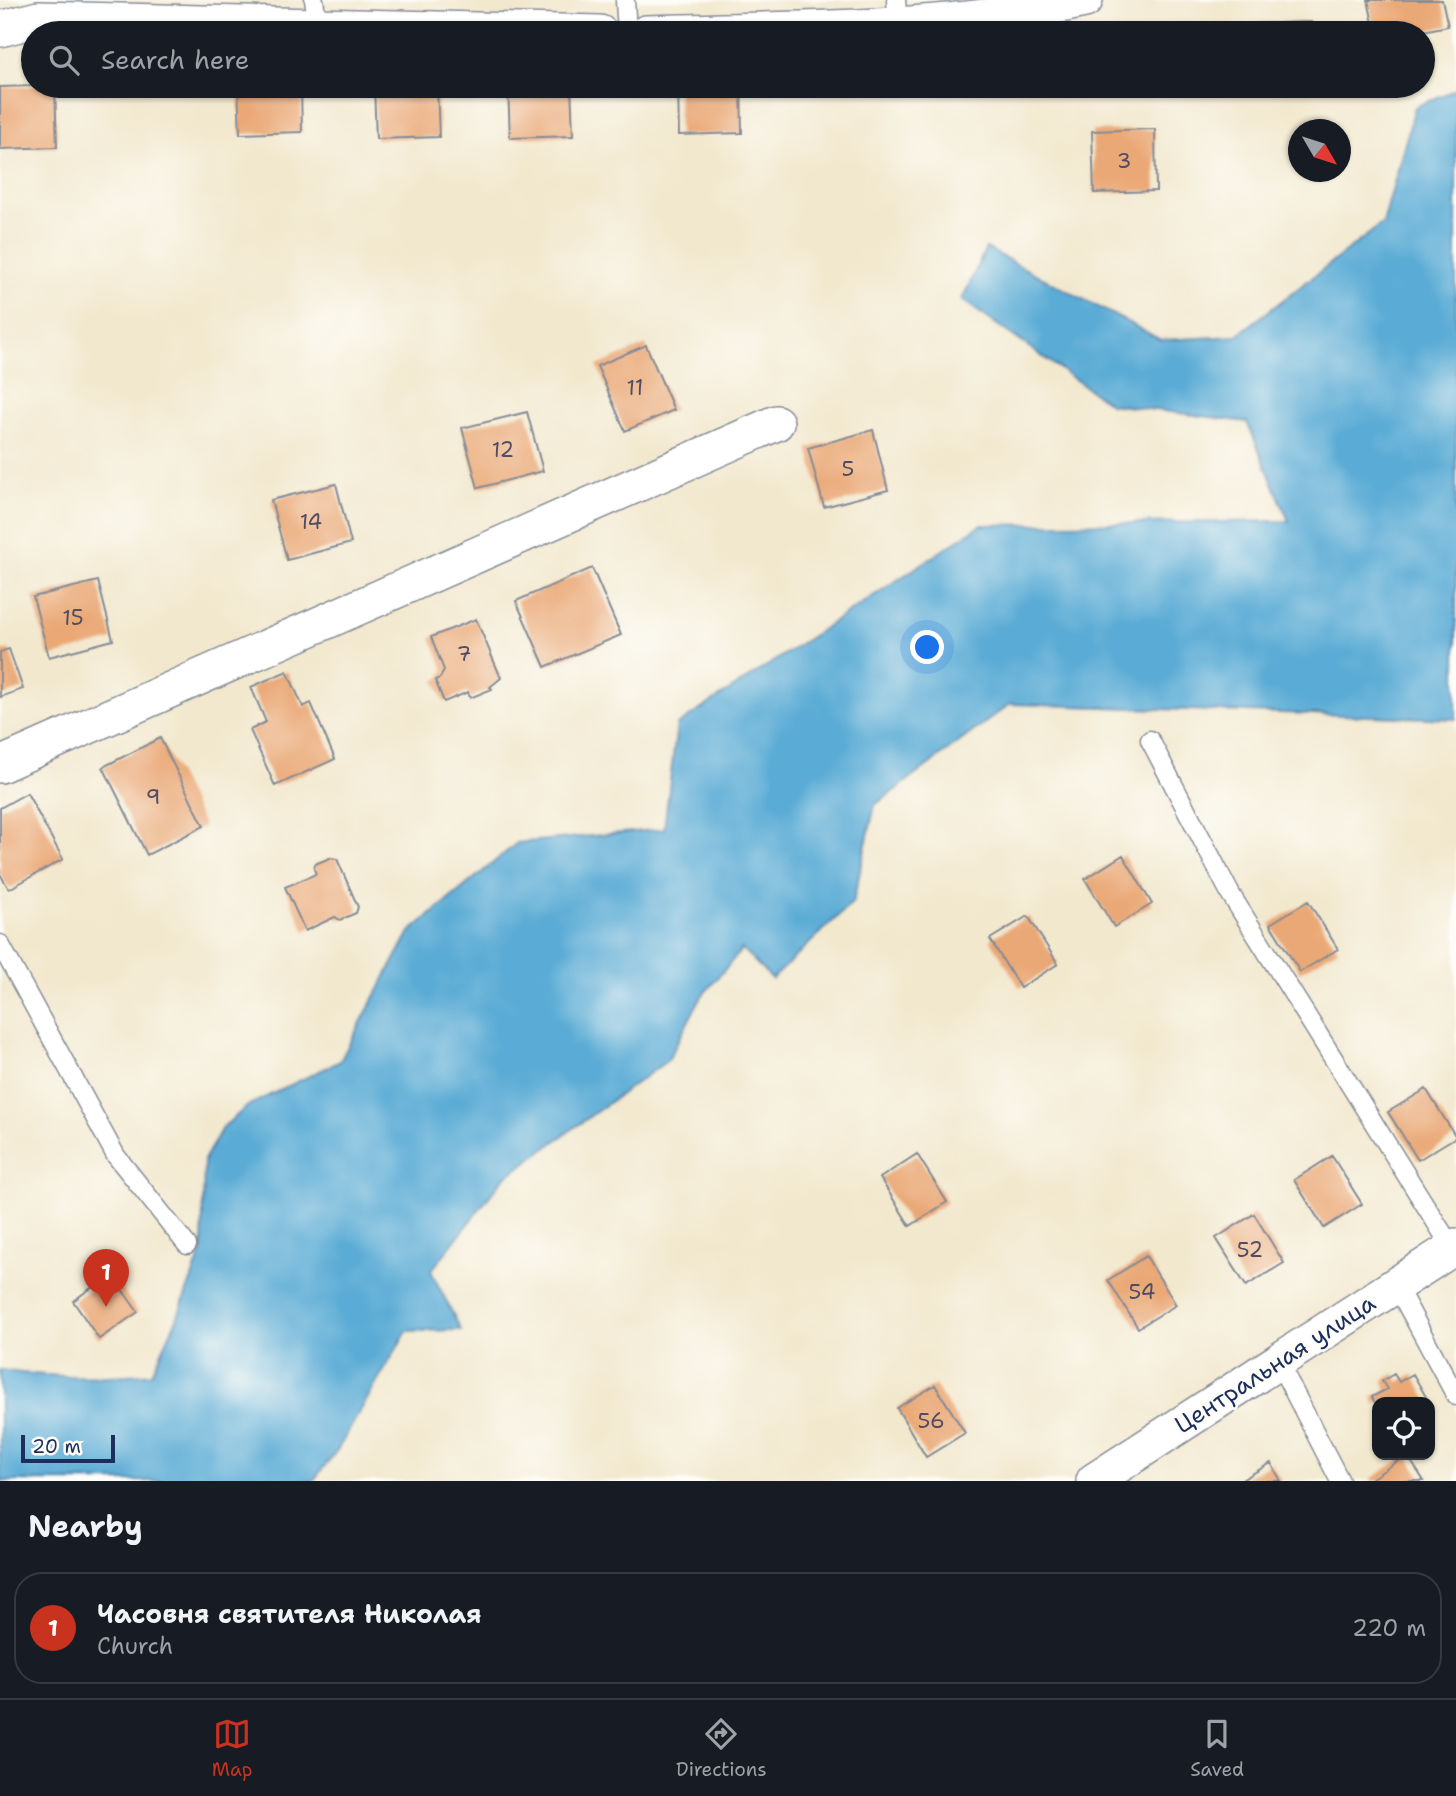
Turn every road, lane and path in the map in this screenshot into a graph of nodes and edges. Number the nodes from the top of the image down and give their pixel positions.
1 (625, 0) edge
2 (1086, 0) edge
3 (155, 11) edge
4 (897, 12) edge
5 (316, 13) edge
6 (30, 21) edge
7 (430, 21) edge
8 (626, 21) edge
9 (789, 21) edge
10 (945, 21) edge
11 (957, 21) edge
12 (21, 23) edge
13 (0, 29) edge
14 (776, 423) dead end
15 (1150, 740) dead end
16 (0, 765) edge
17 (0, 944) edge
18 (187, 1245) dead end
19 (1454, 1247) edge
20 (1396, 1285) junction
21 (1279, 1361) junction
22 (1456, 1396) edge
23 (1094, 1481) edge
24 (1340, 1481) edge

1 - 8 lane
2 - 11 street
3 - 5 street
3 - 6 street
4 - 9 street
4 - 10 street
5 - 7 street
12 - 13 street
14 - 16 street
15 - 19 lane
17 - 18 lane
19 - 20 street, Центральная улица
20 - 21 street, Центральная улица
20 - 22 lane
21 - 23 street, Центральная улица
21 - 24 lane

